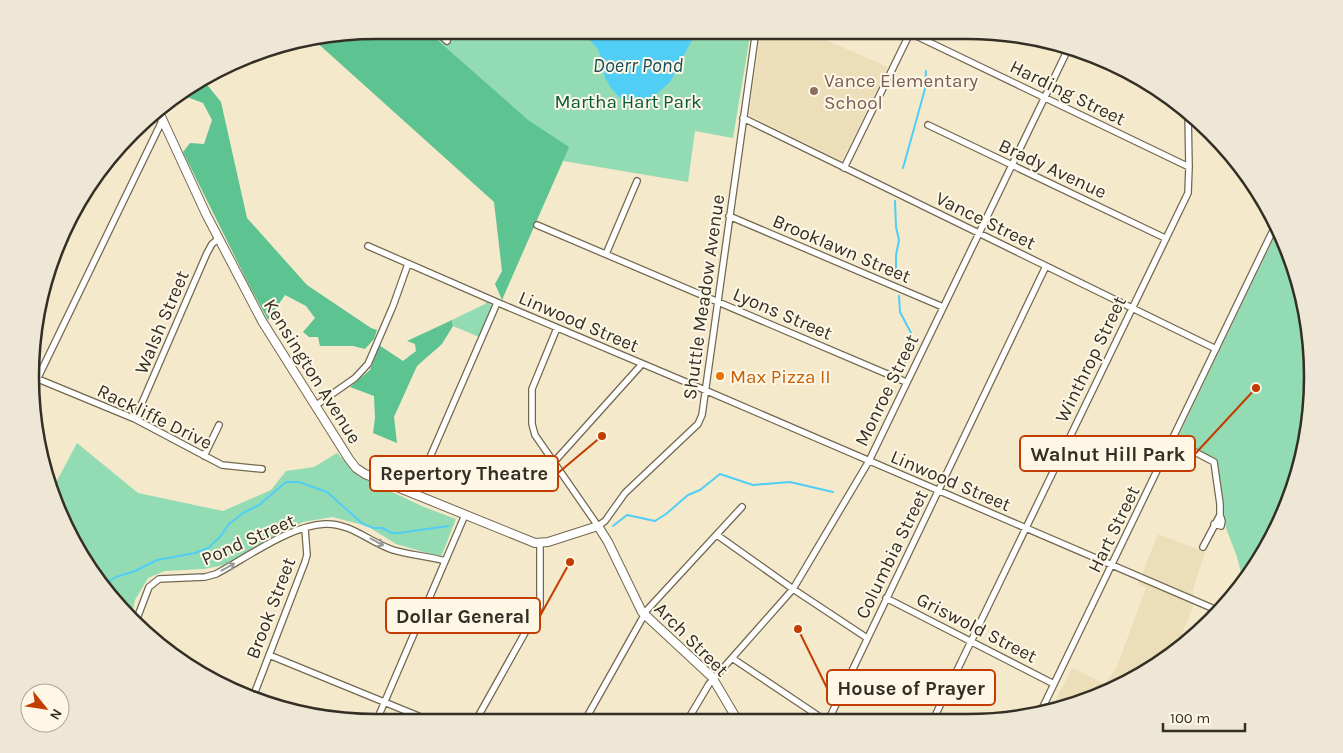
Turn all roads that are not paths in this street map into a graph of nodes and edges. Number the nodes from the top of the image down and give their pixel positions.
1 (755, 39) edge
2 (905, 39) edge
3 (923, 39) edge
4 (1066, 54) edge
5 (1044, 97) junction
6 (742, 118) junction
7 (163, 119) joint
8 (1188, 122) edge
9 (928, 125) dead end
10 (1011, 166) junction
11 (1189, 167) junction
12 (844, 168) junction
13 (637, 181) dead end
14 (729, 216) junction
15 (537, 226) dead end
16 (1271, 232) edge
17 (978, 233) junction
18 (1165, 238) junction
19 (218, 239) junction
20 (368, 246) dead end
21 (606, 254) junction
22 (408, 264) junction
23 (1046, 266) junction
24 (717, 300) junction
25 (497, 303) junction
26 (943, 307) junction
27 (1132, 307) junction
28 (557, 328) junction
29 (1216, 348) junction
30 (642, 364) junction
31 (39, 377) edge
32 (39, 379) edge
33 (906, 382) junction
34 (705, 390) junction
35 (315, 406) junction
36 (135, 419) junction
37 (218, 425) dead end
38 (1172, 440) junction
39 (204, 456) junction
40 (869, 461) junction
41 (554, 462) junction
42 (262, 469) dead end
43 (938, 490) junction
44 (414, 494) junction
45 (742, 507) dead end
46 (466, 514) junction
47 (598, 526) junction
48 (1026, 528) junction
49 (305, 529) junction
50 (717, 536) junction
51 (540, 543) junction
52 (1203, 547) dead end
53 (445, 561) junction
54 (1112, 565) junction
55 (793, 589) junction
56 (886, 598) junction
57 (1211, 608) edge
58 (138, 615) edge
59 (644, 615) junction
60 (867, 638) junction
61 (971, 641) junction
62 (269, 655) junction
63 (732, 658) junction
64 (714, 679) junction
65 (1054, 684) junction
66 (255, 692) edge
67 (385, 702) junction
68 (1044, 705) edge
69 (380, 714) edge
70 (413, 714) edge
71 (479, 714) edge
72 (588, 714) edge
73 (692, 714) edge
74 (734, 714) edge
75 (816, 714) edge
76 (830, 714) edge
77 (936, 714) edge

1 - 6 street, Shuttle Meadow Avenue
2 - 12 street
3 - 5 street, Harding Street
4 - 5 street, Monroe Street
5 - 10 street, Monroe Street
5 - 11 street, Harding Street
6 - 12 street, Vance Street
6 - 14 street, Shuttle Meadow Avenue
7 - 19 main road, Kensington Avenue
7 - 31 street
8 - 11 street, Winthrop Street
9 - 10 street, Brady Avenue
10 - 17 street, Monroe Street
10 - 18 street, Brady Avenue
11 - 18 street, Winthrop Street
12 - 17 street, Vance Street
13 - 21 street
14 - 24 street, Shuttle Meadow Avenue
14 - 26 street, Brooklawn Street
15 - 21 street, Lyons Street
16 - 29 street, Hart Street
17 - 23 street, Vance Street
17 - 26 street, Monroe Street
18 - 27 street, Winthrop Street
19 - 35 main road, Kensington Avenue
19 - 36 street, Walsh Street
20 - 22 street, Linwood Street
21 - 24 street, Lyons Street
22 - 25 street, Linwood Street
22 - 35 street
23 - 27 street, Vance Street
23 - 43 street, Columbia Street
24 - 33 street, Lyons Street
24 - 34 street, Shuttle Meadow Avenue
25 - 28 street, Linwood Street
25 - 44 street
26 - 33 street, Monroe Street
27 - 29 street, Vance Street
27 - 48 street, Winthrop Street
28 - 30 street, Linwood Street
28 - 41 street
29 - 38 street, Hart Street
30 - 34 street, Linwood Street
30 - 41 street
32 - 36 street, Rackliffe Drive
33 - 40 street, Monroe Street
34 - 40 street, Linwood Street
34 - 47 street, Shuttle Meadow Avenue
35 - 44 main road, Kensington Avenue
36 - 39 street, Rackliffe Drive
37 - 39 street
38 - 52 street
38 - 54 street, Hart Street
39 - 42 street, Rackliffe Drive
40 - 43 street, Linwood Street
40 - 55 street, Monroe Street
41 - 47 street
43 - 48 street, Linwood Street
43 - 56 street, Columbia Street
44 - 46 main road, Kensington Avenue
45 - 50 street
46 - 51 main road, Kensington Avenue
46 - 53 street
47 - 51 main road
47 - 59 main road, Arch Street
48 - 54 street, Linwood Street
48 - 61 street, Winthrop Street
49 -> 53 street, Pond Street
58 -> 49 street, Pond Street
49 - 62 street, Brook Street
50 - 55 street
50 - 59 street
51 - 71 street
53 - 67 street
54 - 57 street, Linwood Street
54 - 65 street, Hart Street
55 - 60 street
55 - 63 street, Monroe Street
56 - 60 street, Columbia Street
56 - 61 street, Griswold Street
59 - 64 main road, Arch Street
59 - 72 street
60 - 76 street, Columbia Street
61 - 65 street, Griswold Street
61 - 77 street, Winthrop Street
62 - 66 street, Brook Street
62 - 67 street
63 - 64 street, Monroe Street
63 - 75 street
64 - 73 street, Monroe Street
64 - 74 main road, Arch Street
65 - 68 street, Hart Street
67 - 69 street
67 - 70 street

